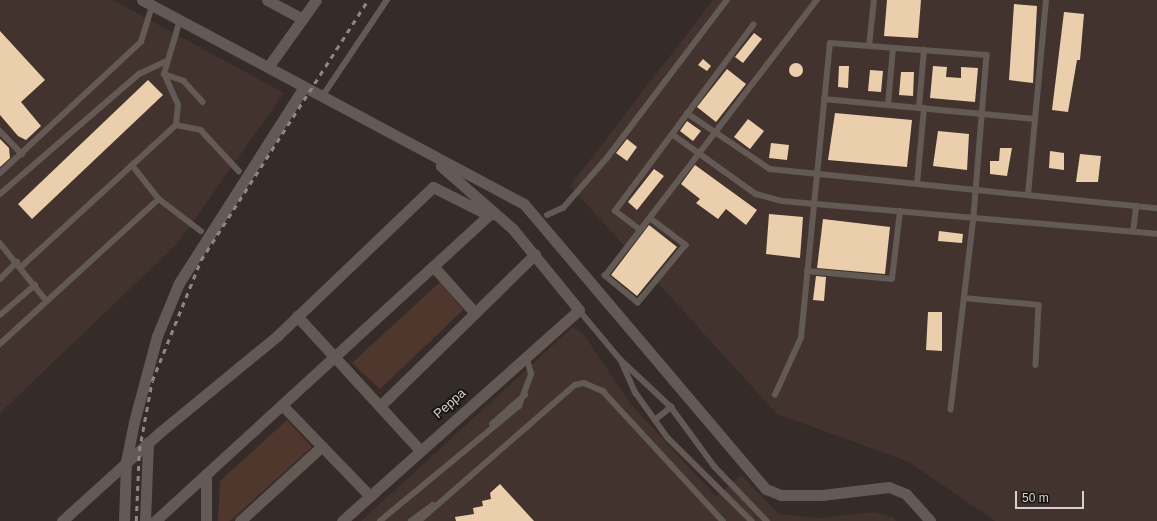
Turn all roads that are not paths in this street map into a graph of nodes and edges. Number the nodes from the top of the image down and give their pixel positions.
1 (142, 0) edge
2 (267, 0) edge
3 (316, 0) edge
4 (387, 0) edge
5 (727, 0) edge
6 (817, 0) edge
7 (874, 0) edge
8 (1046, 0) edge
9 (152, 6) junction
10 (302, 19) junction
11 (180, 20) junction
12 (753, 25) dead end
13 (869, 46) junction
14 (893, 48) junction
15 (924, 50) junction
16 (166, 62) junction
17 (268, 67) junction
18 (164, 74) junction
19 (304, 87) junction
20 (322, 97) junction
21 (824, 99) junction
22 (203, 102) dead end
23 (888, 105) junction
24 (922, 108) junction
25 (687, 113) junction
26 (982, 113) junction
27 (1035, 119) junction
28 (176, 126) junction
29 (0, 131) edge
30 (715, 133) junction
31 (675, 136) junction
32 (22, 154) junction
33 (699, 154) junction
34 (429, 155) junction
35 (132, 165) junction
36 (239, 171) dead end
37 (0, 173) edge
38 (816, 175) junction
39 (917, 184) junction
40 (976, 189) junction
41 (0, 194) edge
42 (1028, 195) junction
43 (159, 199) junction
44 (814, 204) junction
45 (1136, 206) junction
46 (1157, 208) edge
47 (900, 211) junction
48 (491, 213) junction
49 (547, 215) dead end
50 (974, 217) junction
51 (650, 218) junction
52 (640, 230) junction
53 (201, 231) dead end
54 (1133, 232) junction
55 (1157, 234) edge
56 (0, 243) edge
57 (5, 249) junction
58 (0, 254) edge
59 (535, 254) junction
60 (19, 264) junction
61 (433, 266) junction
62 (807, 271) junction
63 (0, 279) edge
64 (35, 285) junction
65 (964, 298) junction
66 (46, 300) junction
67 (578, 310) junction
68 (475, 313) junction
69 (0, 315) edge
70 (297, 316) junction
71 (0, 344) edge
72 (334, 357) junction
73 (526, 357) junction
74 (621, 360) junction
75 (1036, 364) dead end
76 (775, 395) dead end
77 (282, 404) junction
78 (380, 406) junction
79 (671, 407) junction
80 (951, 410) dead end
81 (655, 420) junction
82 (148, 442) junction
83 (322, 446) junction
84 (419, 450) junction
85 (126, 462) junction
86 (206, 474) junction
87 (370, 496) junction
88 (445, 498) junction
89 (62, 521) edge
90 (124, 521) edge
91 (145, 521) edge
92 (155, 521) edge
93 (206, 521) edge
94 (240, 521) edge
95 (342, 521) edge
96 (380, 521) edge
97 (411, 521) edge
98 (419, 521) edge
99 (723, 521) edge
100 (752, 521) edge
101 (767, 521) edge
102 (930, 521) edge

1 - 9 street
2 - 10 street
3 - 10 street
4 - 20 lane
5 - 49 lane
6 - 30 lane
7 - 13 lane
8 - 27 lane
9 - 11 street
9 - 32 lane
10 - 17 street
11 - 16 lane
11 - 17 street
12 - 25 lane
13 - 14 lane
13 - 21 lane
14 - 15 lane
14 - 23 lane
15 - 24 lane
15 - 26 lane
16 - 18 lane
16 - 41 lane
17 - 19 street
18 - 22 lane
18 - 28 lane
19 - 20 street
19 - 85 street
20 - 34 street
21 - 23 lane
21 - 38 lane
23 - 24 lane
24 - 26 lane
24 - 39 lane
25 - 30 lane
25 - 31 lane
26 - 27 lane
26 - 40 lane
27 - 42 lane
28 - 35 lane
28 - 36 lane
29 - 32 lane
30 - 33 lane
30 - 38 lane
31 - 33 lane
31 - 52 lane
32 - 37 lane
33 - 44 lane
33 - 51 lane
34 - 48 street
34 - 102 street
35 - 43 lane
35 - 60 lane
38 - 39 lane
38 - 44 lane
39 - 40 lane
40 - 42 lane
40 - 50 lane
42 - 45 lane
43 - 53 lane
43 - 66 lane
44 - 47 lane
44 - 62 lane
45 - 46 lane
45 - 54 lane
47 - 50 lane
47 - 62 lane
48 - 59 street
48 - 61 street
48 - 70 street
50 - 54 lane
50 - 65 lane
51 - 52 lane
51 - 52 lane
54 - 55 lane
56 - 57 lane
57 - 58 lane
57 - 60 lane
59 - 67 street
59 - 68 street
60 - 63 lane
60 - 64 lane
61 - 68 street
61 - 72 street
62 - 76 lane
64 - 66 lane
64 - 69 lane
65 - 75 lane
65 - 80 lane
66 - 71 lane
67 - 73 street, Peppa
67 - 74 lane
68 - 78 street
70 - 72 street
70 - 82 street
72 - 77 street
72 - 78 street
73 - 84 street, Peppa
73 - 96 lane
74 - 79 lane
74 - 81 lane
77 - 83 street
77 - 86 street
78 - 84 street
79 - 81 lane
79 - 101 lane
81 - 100 lane
82 - 85 street
82 - 91 street
83 - 87 street
83 - 94 street
84 - 87 street, Peppa
85 - 89 street
85 - 90 street
86 - 92 street
86 - 93 street
87 - 95 street, Peppa
88 - 97 lane
88 - 98 lane
88 - 99 lane

